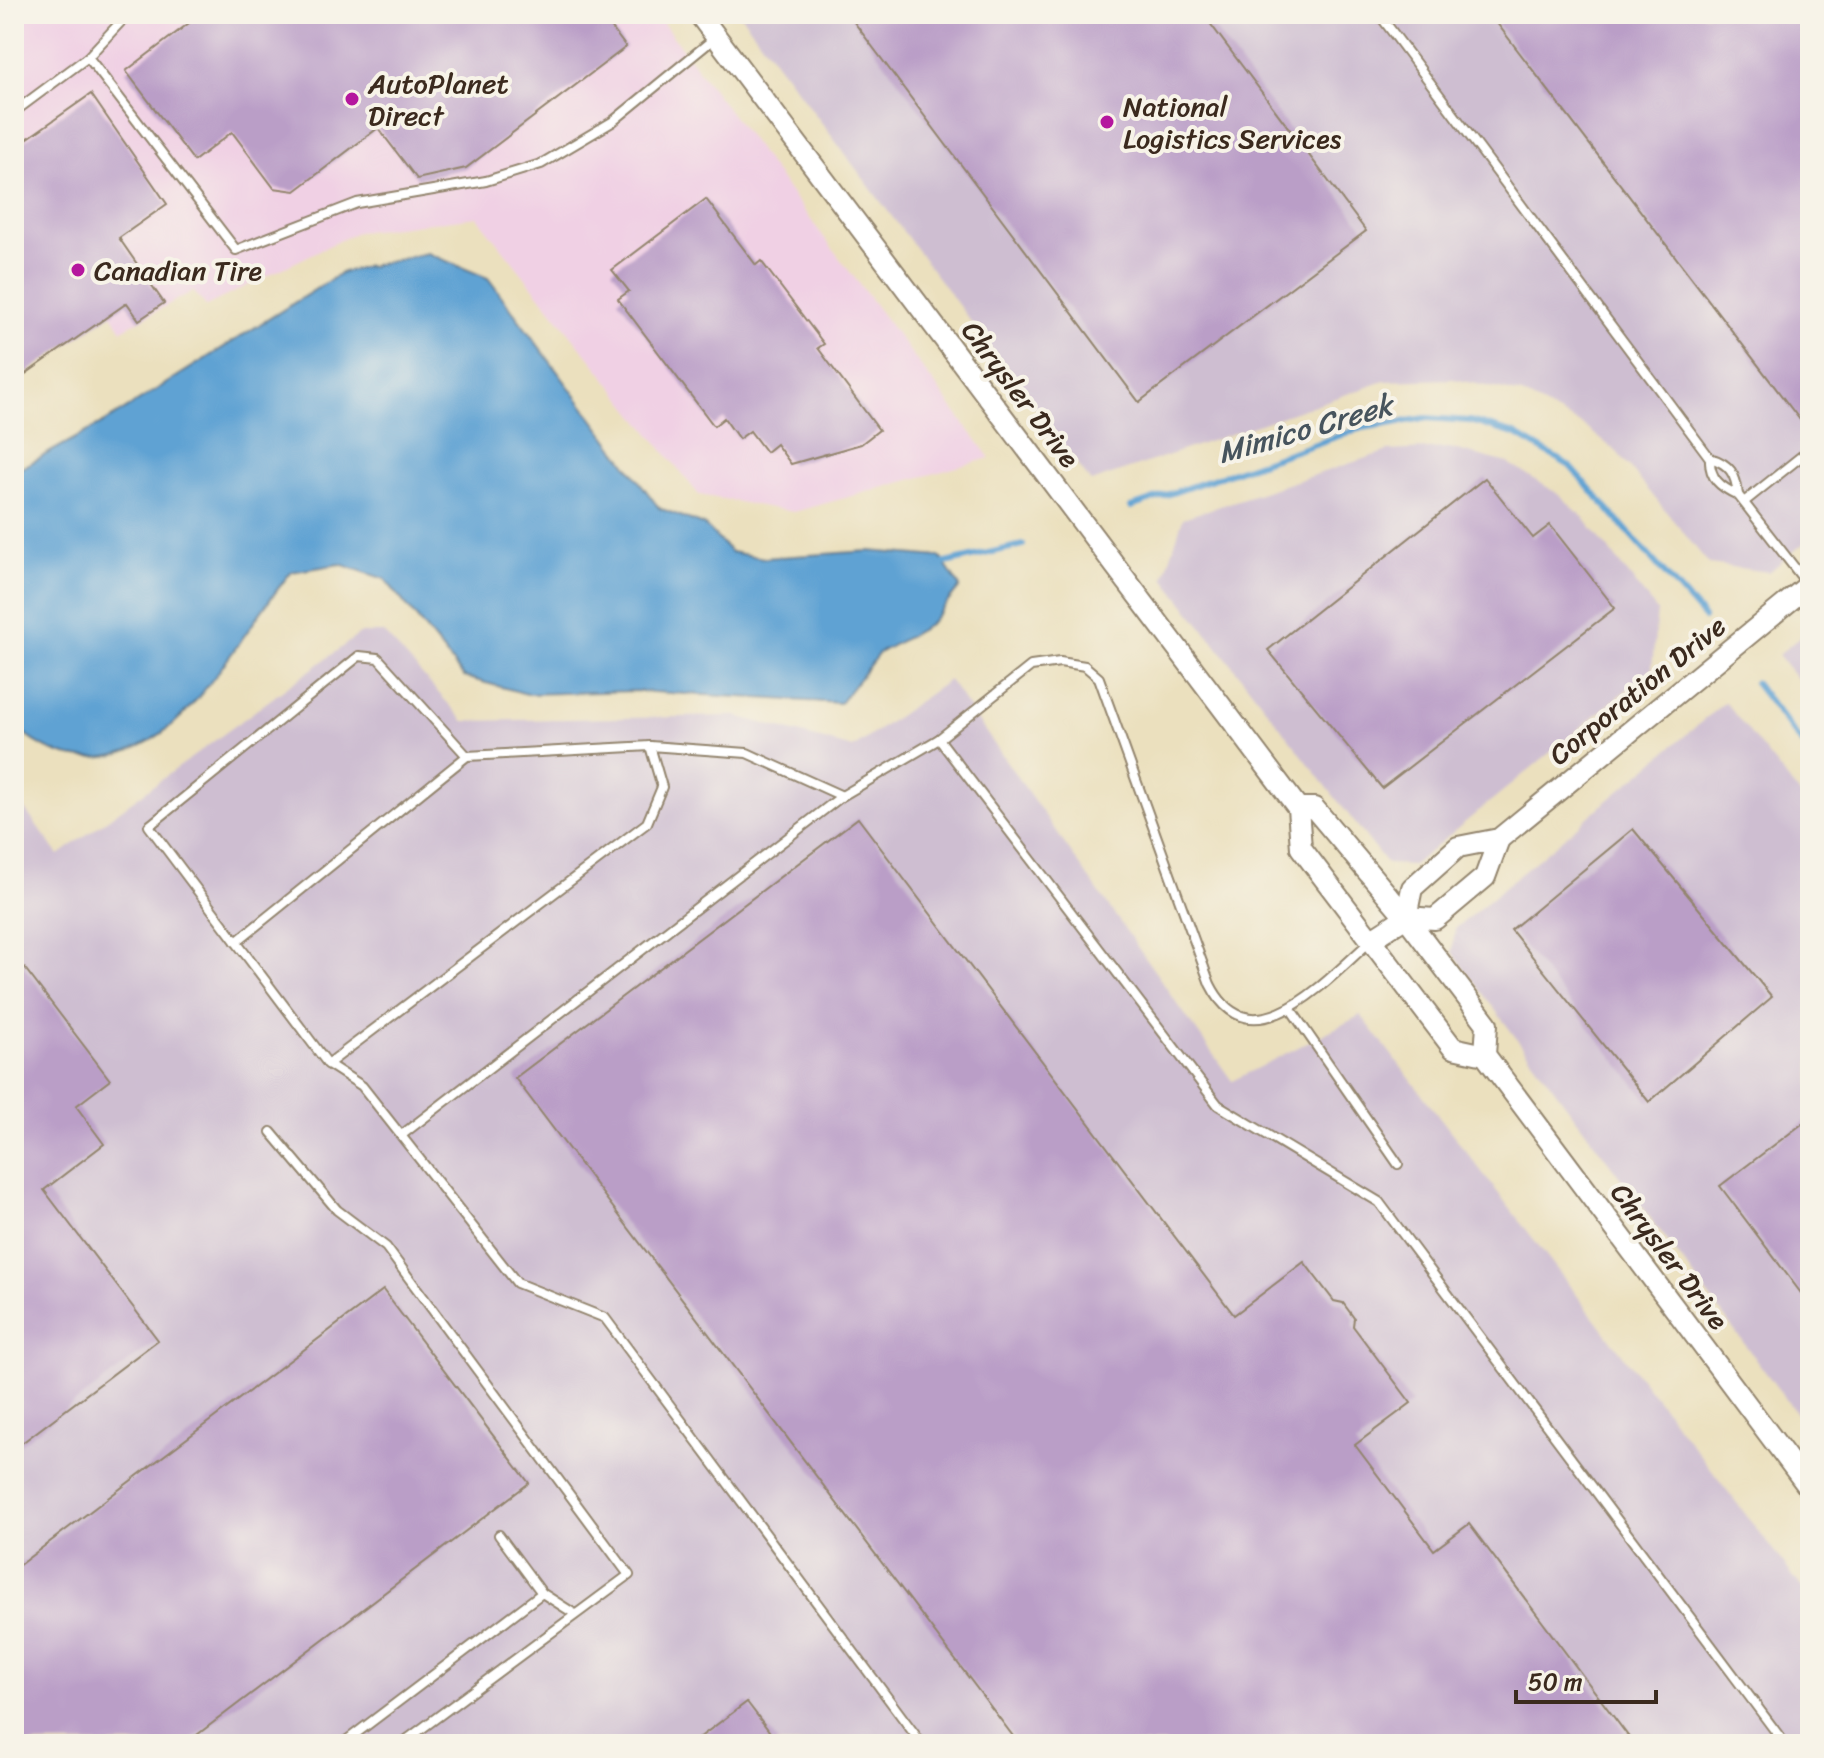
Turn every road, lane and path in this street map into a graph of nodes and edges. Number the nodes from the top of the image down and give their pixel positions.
1 (128, 14) edge
2 (699, 14) edge
3 (1379, 14) edge
4 (114, 18) edge
5 (716, 37) junction
6 (88, 57) junction
7 (14, 112) edge
8 (1808, 451) dead end
9 (1710, 458) junction
10 (1741, 498) junction
11 (1809, 584) edge
12 (939, 739) junction
13 (650, 746) junction
14 (467, 756) junction
15 (842, 796) junction
16 (1298, 808) junction
17 (1499, 839) junction
18 (1406, 917) junction
19 (1372, 939) junction
20 (236, 942) junction
21 (1290, 1008) junction
22 (1485, 1055) junction
23 (328, 1064) junction
24 (271, 1132) dead end
25 (403, 1134) junction
26 (1398, 1164) dead end
27 (1810, 1489) edge
28 (499, 1535) dead end
29 (542, 1593) junction
30 (575, 1614) junction
31 (342, 1744) edge
32 (401, 1744) edge
33 (922, 1744) edge
34 (1785, 1744) edge

1 - 4 lane
2 - 5 street, Chrysler Drive
3 - 9 lane
4 - 6 lane
5 - 6 lane
5 - 16 street, Chrysler Drive
6 - 7 lane
8 - 10 lane
9 - 10 lane
9 - 10 lane
10 - 11 lane
11 - 17 street, Corporation Drive
12 - 15 lane
12 - 21 lane
12 - 34 lane
13 - 14 lane
13 - 15 lane
13 - 23 lane
14 - 20 lane
14 - 20 lane
15 - 25 lane
16 - 18 street, Chrysler Drive
16 - 19 street
17 - 18 street, Corporation Drive
17 - 18 street
18 - 19 street
18 - 22 street, Chrysler Drive
19 - 21 lane
19 - 22 street
20 - 23 lane
21 - 26 lane
22 - 27 street, Chrysler Drive
23 - 25 lane
24 - 30 lane
25 - 33 lane
28 - 29 lane
29 - 30 lane
29 - 31 lane
30 - 32 lane

